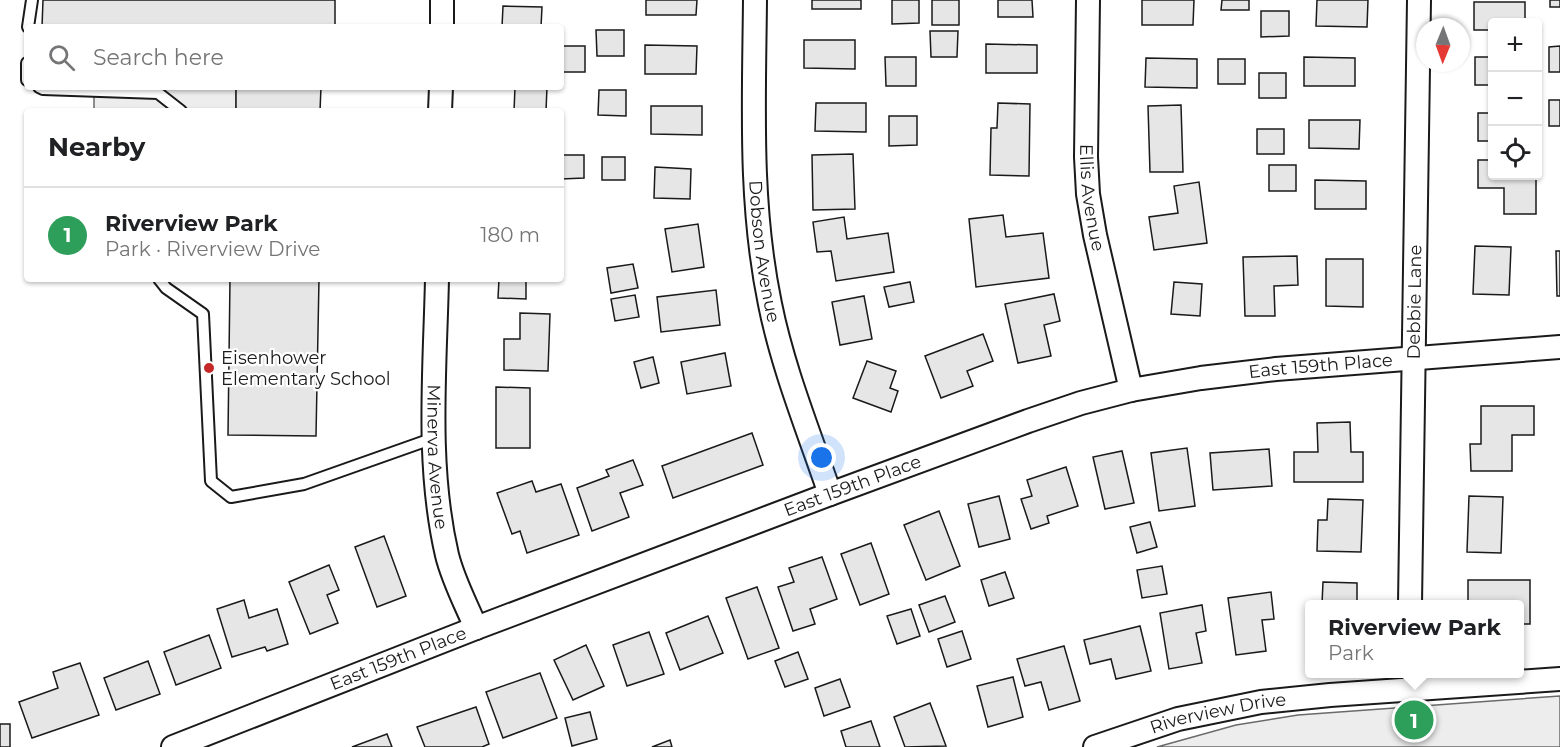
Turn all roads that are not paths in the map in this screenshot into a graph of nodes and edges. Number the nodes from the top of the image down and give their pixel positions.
1 (32, 0) edge
2 (442, 0) edge
3 (755, 0) edge
4 (1088, 0) edge
5 (1419, 0) edge
6 (28, 24) edge
7 (442, 24) edge
8 (71, 90) edge
9 (441, 90) edge
10 (177, 108) edge
11 (440, 108) edge
12 (161, 282) edge
13 (437, 282) edge
14 (1560, 348) edge
15 (1414, 357) junction
16 (1131, 390) junction
17 (434, 438) junction
18 (830, 494) junction
19 (1410, 600) edge
20 (476, 628) junction
21 (1560, 679) edge
22 (1409, 682) edge
23 (173, 747) edge
24 (1095, 747) edge

1 - 6 lane
2 - 7 street
3 - 18 street, Dobson Avenue
4 - 16 street, Ellis Avenue
5 - 15 street, Debbie Lane
8 - 10 lane
9 - 11 street
12 - 17 lane
13 - 17 street, Minerva Avenue
14 - 15 street, East 159th Place
15 - 16 street, East 159th Place
15 - 19 street, Debbie Lane
16 - 18 street, East 159th Place
17 - 20 street, Minerva Avenue
18 - 20 street, East 159th Place
20 - 23 street, East 159th Place
21 - 22 street, Riverview Drive
22 - 24 street, Riverview Drive

